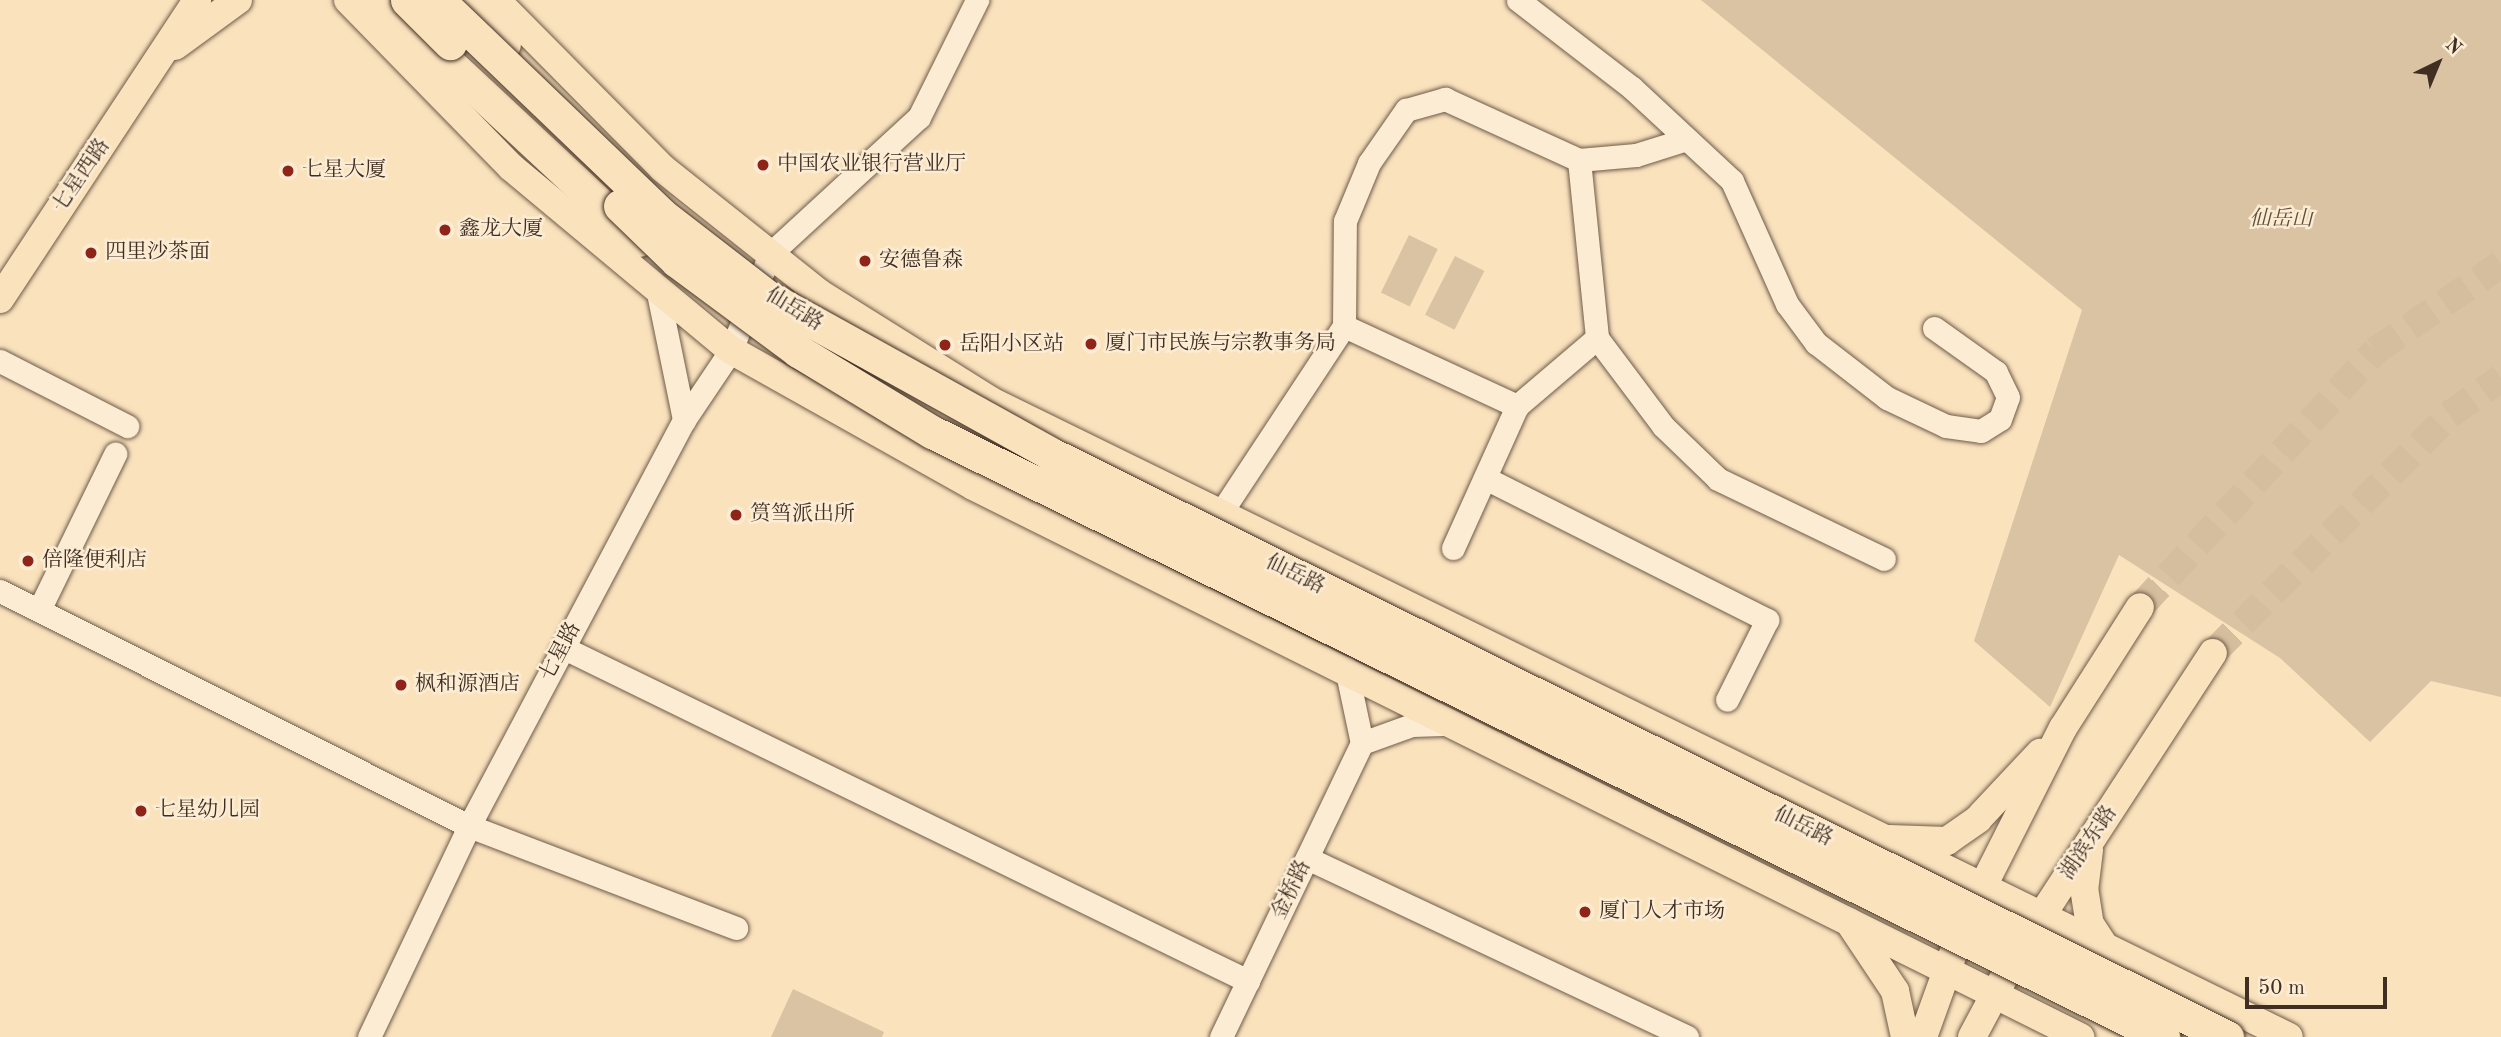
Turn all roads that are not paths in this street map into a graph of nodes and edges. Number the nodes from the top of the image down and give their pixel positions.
1 (174, 0) edge
2 (197, 0) edge
3 (238, 0) edge
4 (348, 0) edge
5 (408, 0) edge
6 (463, 0) edge
7 (496, 0) edge
8 (977, 0) edge
9 (1518, 0) edge
10 (164, 53) junction
11 (1687, 139) junction
12 (1579, 160) junction
13 (770, 254) junction
14 (657, 288) junction
15 (0, 299) edge
16 (1344, 326) junction
17 (1934, 328) dead end
18 (1597, 338) junction
19 (731, 350) junction
20 (0, 361) edge
21 (903, 372) junction
22 (1517, 406) junction
23 (684, 420) junction
24 (127, 426) dead end
25 (115, 454) dead end
26 (1485, 478) junction
27 (1220, 514) junction
28 (1453, 548) dead end
29 (1884, 559) dead end
30 (0, 591) edge
31 (2140, 607) tunnel mouth
32 (39, 610) junction
33 (564, 648) junction
34 (2213, 653) tunnel mouth
35 (1346, 668) junction
36 (1727, 700) dead end
37 (1457, 723) junction
38 (2063, 727) junction
39 (1362, 743) junction
40 (469, 826) junction
41 (1880, 839) junction
42 (2090, 842) junction
43 (1307, 858) junction
44 (1982, 888) junction
45 (1845, 917) junction
46 (2039, 918) junction
47 (736, 928) dead end
48 (2106, 950) junction
49 (1946, 968) junction
50 (1248, 981) junction
51 (1994, 995) junction
52 (369, 1037) edge
53 (1221, 1037) edge
54 (1687, 1037) edge
55 (1905, 1037) edge
56 (1923, 1037) edge
57 (1972, 1037) edge
58 (2080, 1037) edge
59 (2162, 1037) edge
60 (2227, 1037) edge
61 (2289, 1037) edge

1 - 10 main road
2 - 10 main road, 七星西路
3 - 10 main road
4 - 14 main road
5 - 21 highway, 仙岳路, bridge
5 - 59 highway, 仙岳路, bridge
6 - 21 highway, bridge
7 - 13 main road
8 - 13 street
9 - 11 street
10 - 15 main road, 七星西路
11 - 12 street
11 - 17 street
12 - 16 street
12 - 18 street
13 - 19 street, 七星路
13 - 27 main road
14 - 19 main road
14 - 23 street
16 - 22 street
16 - 27 street
18 - 22 street
18 - 29 street
19 - 23 street, 七星路
19 - 35 main road
20 - 24 street
21 - 60 highway, 仙岳路, bridge
22 - 26 street
23 - 33 street, 七星路
25 - 32 street
26 - 28 street
26 - 36 street
27 - 41 main road
30 - 32 street
31 - 38 main road
32 - 40 street
33 - 40 street, 七星路
33 - 50 street
34 - 42 main road, 湖滨东路
35 - 37 main road
35 - 39 street
37 - 39 street
37 - 45 main road
38 - 41 main road
38 - 44 main road
39 - 43 street, 金桥路
40 - 47 street
40 - 52 street, 七星路
41 - 44 main road
42 - 46 main road, 湖滨东路
42 - 48 main road
43 - 50 street, 金桥路
43 - 54 street
44 - 46 main road
44 - 49 main road
45 - 49 main road
45 - 55 main road
46 - 48 main road
46 - 51 main road, 湖滨东路
48 - 61 main road
49 - 51 main road
49 - 56 main road
50 - 53 street, 金桥路
51 - 57 main road, 湖滨东路
51 - 58 main road

